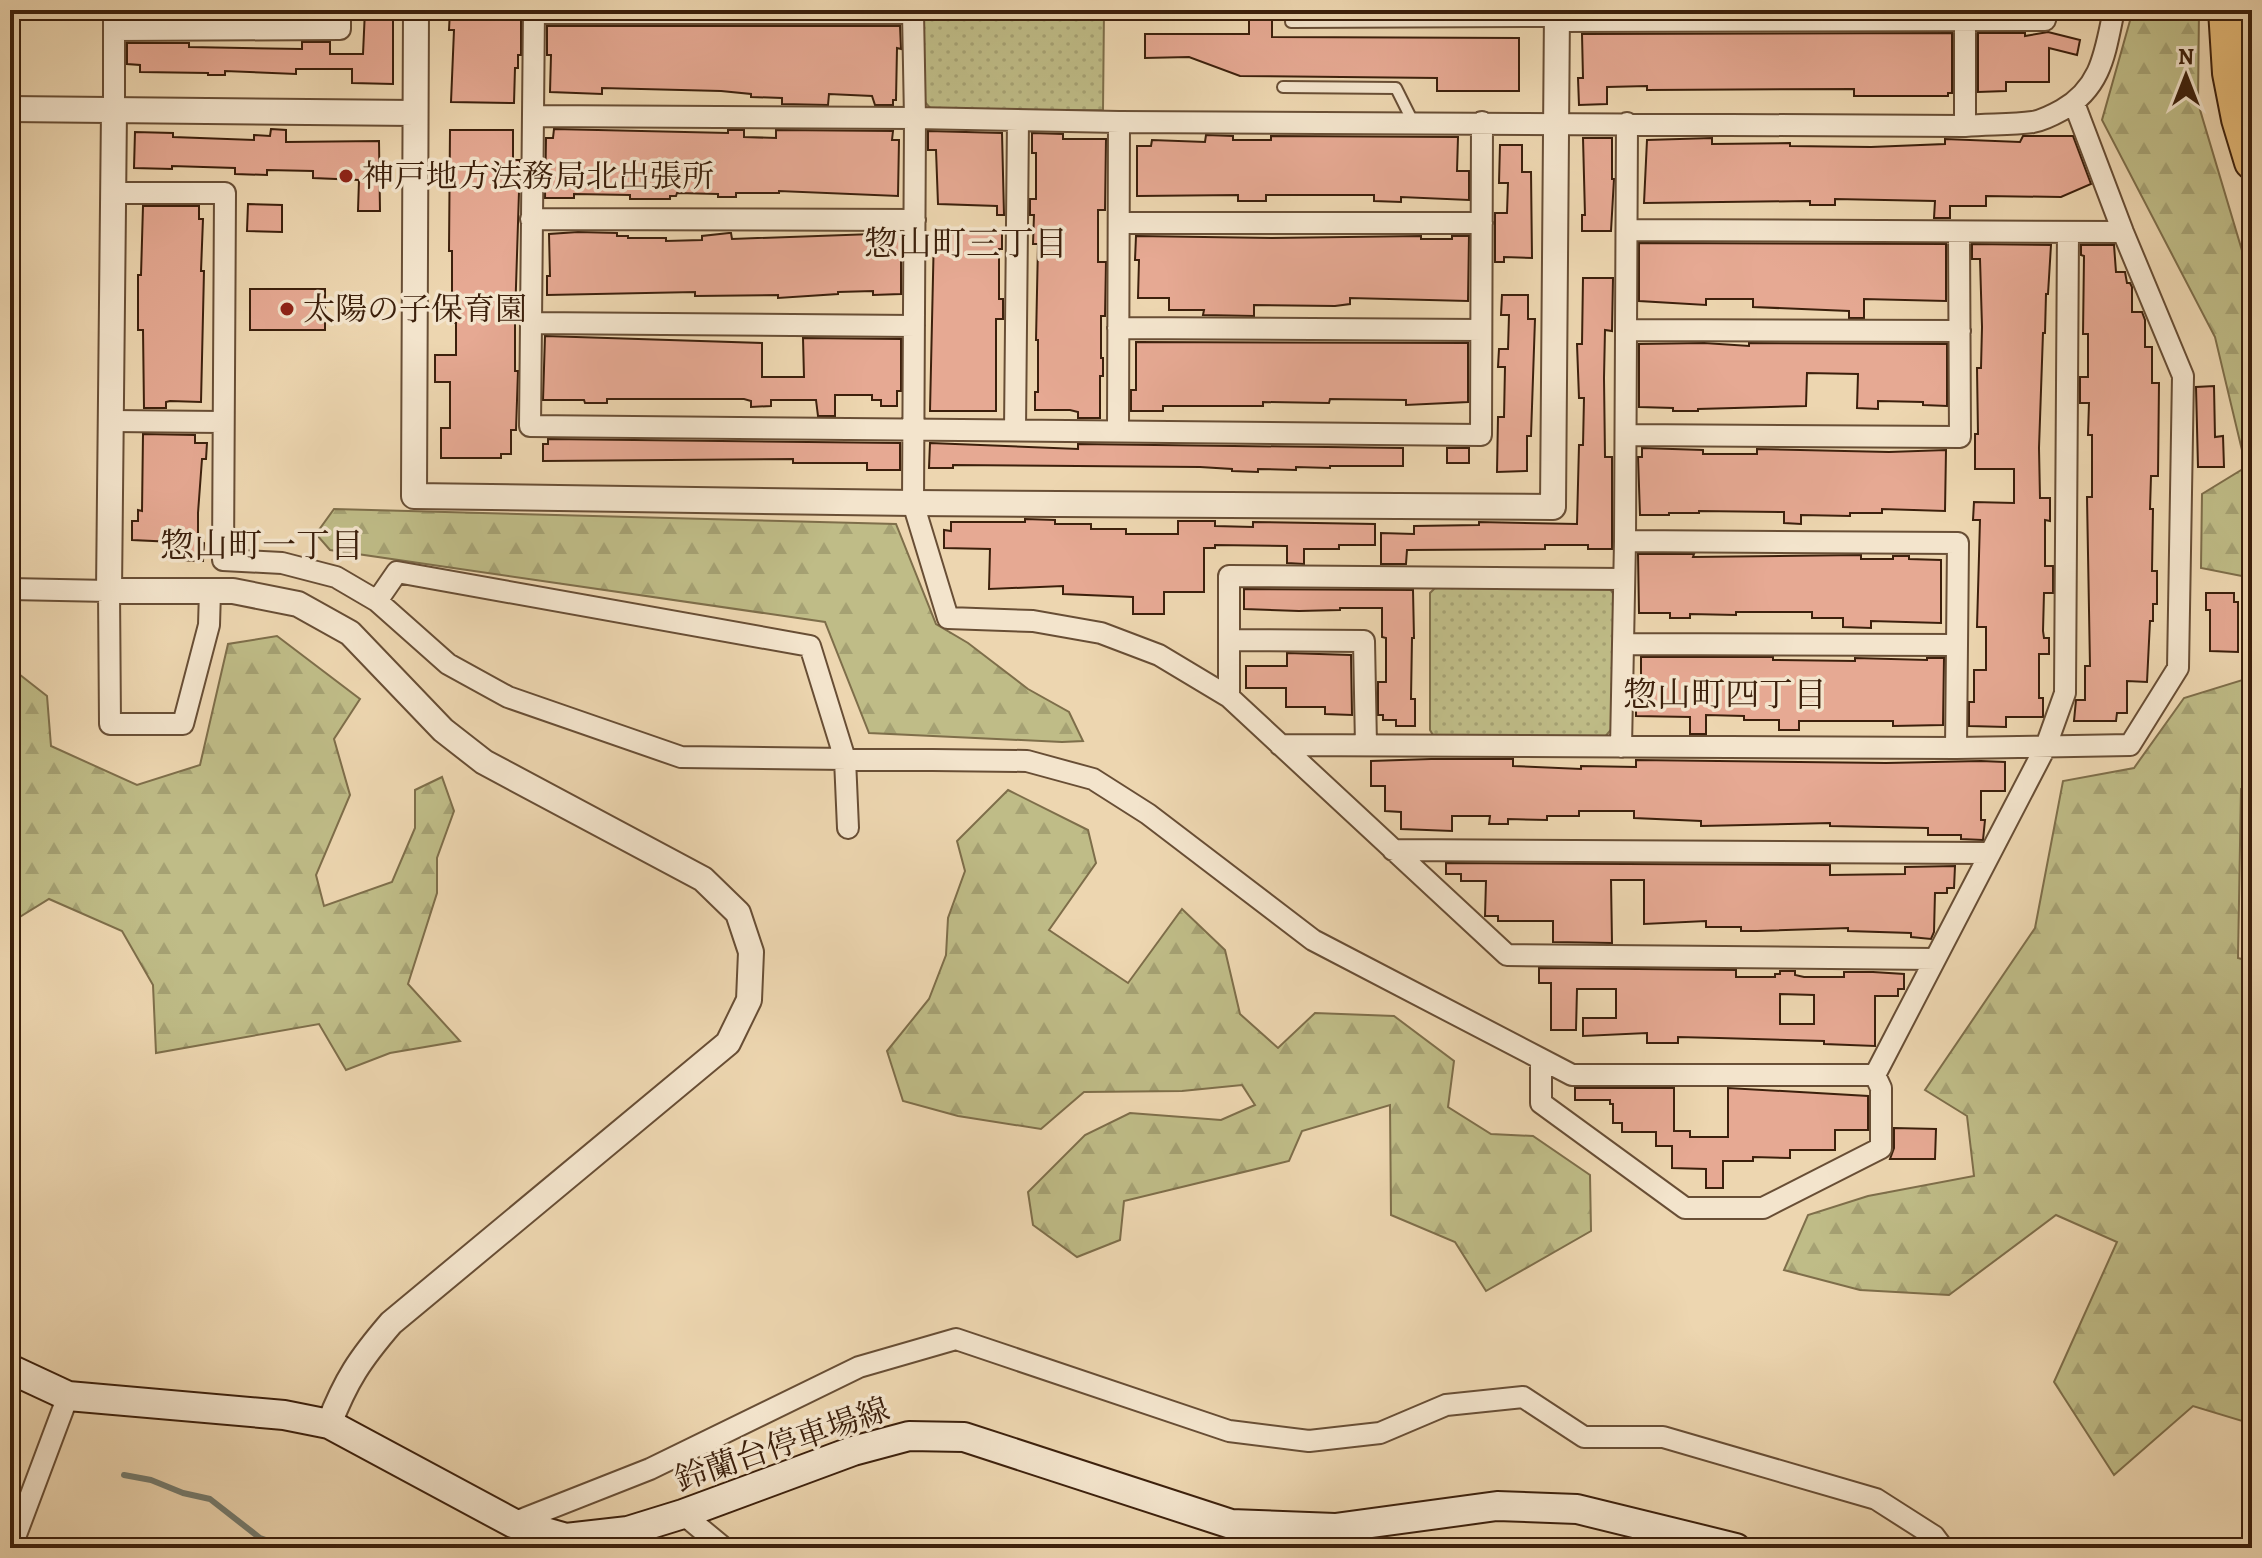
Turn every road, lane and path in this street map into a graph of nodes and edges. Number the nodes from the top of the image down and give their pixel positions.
1 (340, 10) edge
2 (416, 10) edge
3 (2047, 10) edge
4 (2114, 10) edge
5 (2226, 10) edge
6 (534, 11) edge
7 (911, 12) edge
8 (1631, 15) edge
9 (1557, 16) edge
10 (1965, 16) edge
11 (114, 20) edge
12 (228, 20) edge
13 (1291, 22) dead end
14 (1283, 87) dead end
15 (2074, 103) junction
16 (17, 109) edge
17 (114, 110) junction
18 (415, 113) junction
19 (533, 116) junction
20 (915, 118) junction
21 (1018, 120) junction
22 (1119, 122) junction
23 (1413, 122) junction
24 (1482, 122) junction
25 (1557, 123) junction
26 (1627, 123) junction
27 (1965, 126) junction
28 (2252, 162) edge
29 (112, 193) junction
30 (531, 219) junction
31 (915, 220) junction
32 (1119, 223) junction
33 (1482, 223) junction
34 (1627, 230) junction
35 (1959, 232) junction
36 (2068, 232) junction
37 (2123, 232) junction
38 (531, 323) junction
39 (914, 326) junction
40 (1118, 328) junction
41 (1481, 330) junction
42 (1627, 330) junction
43 (1960, 331) junction
44 (111, 421) junction
45 (222, 422) junction
46 (914, 430) junction
47 (1015, 430) junction
48 (1118, 431) junction
49 (1626, 435) junction
50 (913, 503) junction
51 (1625, 541) junction
52 (1624, 579) junction
53 (10, 589) edge
54 (109, 591) junction
55 (210, 591) junction
56 (377, 601) junction
57 (1229, 640) junction
58 (1623, 644) junction
59 (1957, 645) junction
60 (1229, 697) junction
61 (1280, 745) junction
62 (1366, 745) junction
63 (2046, 746) junction
64 (1621, 747) junction
65 (1956, 748) junction
66 (845, 759) junction
67 (848, 828) dead end
68 (1393, 850) junction
69 (1989, 853) junction
70 (1935, 959) junction
71 (1541, 1059) junction
72 (1875, 1075) junction
73 (10, 1369) edge
74 (68, 1396) junction
75 (329, 1424) junction
76 (683, 1514) junction
77 (513, 1523) junction
78 (14, 1528) edge
79 (11, 1548) edge
80 (724, 1548) edge
81 (1736, 1548) edge
82 (1943, 1548) edge

1 - 12 street
2 - 18 street
3 - 10 street
4 - 15 street
5 - 28 highway
6 - 7 street
6 - 19 street
7 - 20 street
8 - 9 street
8 - 10 street
9 - 13 lane
9 - 25 street
10 - 27 street
11 - 12 street
11 - 17 street
14 - 23 lane
15 - 27 street
15 - 37 street
16 - 17 street
17 - 18 street
17 - 29 street
18 - 50 street
19 - 20 street
19 - 30 street
20 - 21 street
20 - 31 street
21 - 22 street
21 - 47 street
22 - 23 street
22 - 32 street
23 - 24 street
24 - 25 street
24 - 33 street
25 - 26 street
25 - 50 street
26 - 27 street
26 - 34 street
29 - 44 street
29 - 45 street
30 - 31 street
30 - 38 street
31 - 39 street
32 - 33 street
32 - 40 street
33 - 41 street
34 - 35 street
34 - 42 street
35 - 36 street
35 - 43 street
36 - 37 street
36 - 63 street
37 - 63 street
38 - 39 street
38 - 46 street
39 - 46 street
40 - 41 street
40 - 48 street
41 - 48 street
42 - 43 street
42 - 49 street
43 - 49 street
44 - 45 street
44 - 54 street
45 - 56 street
46 - 47 street
46 - 50 street
47 - 48 street
49 - 51 street
50 - 60 street
51 - 52 street
51 - 59 street
52 - 57 street
52 - 58 street
53 - 54 street
54 - 55 street
54 - 55 street
55 - 75 street
56 - 66 street
56 - 66 street
57 - 60 street
57 - 62 street
58 - 59 street
58 - 64 street
59 - 65 street
60 - 61 street
61 - 62 street
61 - 68 street
62 - 64 street
63 - 65 street
63 - 69 street
64 - 65 street
66 - 67 street
66 - 71 street
68 - 69 street
68 - 70 street
69 - 70 street
70 - 72 street
71 - 72 street
71 - 72 street
73 - 74 main road, 鈴蘭台停車場線
74 - 75 main road, 鈴蘭台停車場線
74 - 78 street
75 - 77 main road, 鈴蘭台停車場線
76 - 77 main road, 鈴蘭台停車場線
76 - 80 street
76 - 81 main road, 鈴蘭台停車場線
77 - 82 street
78 - 79 street

